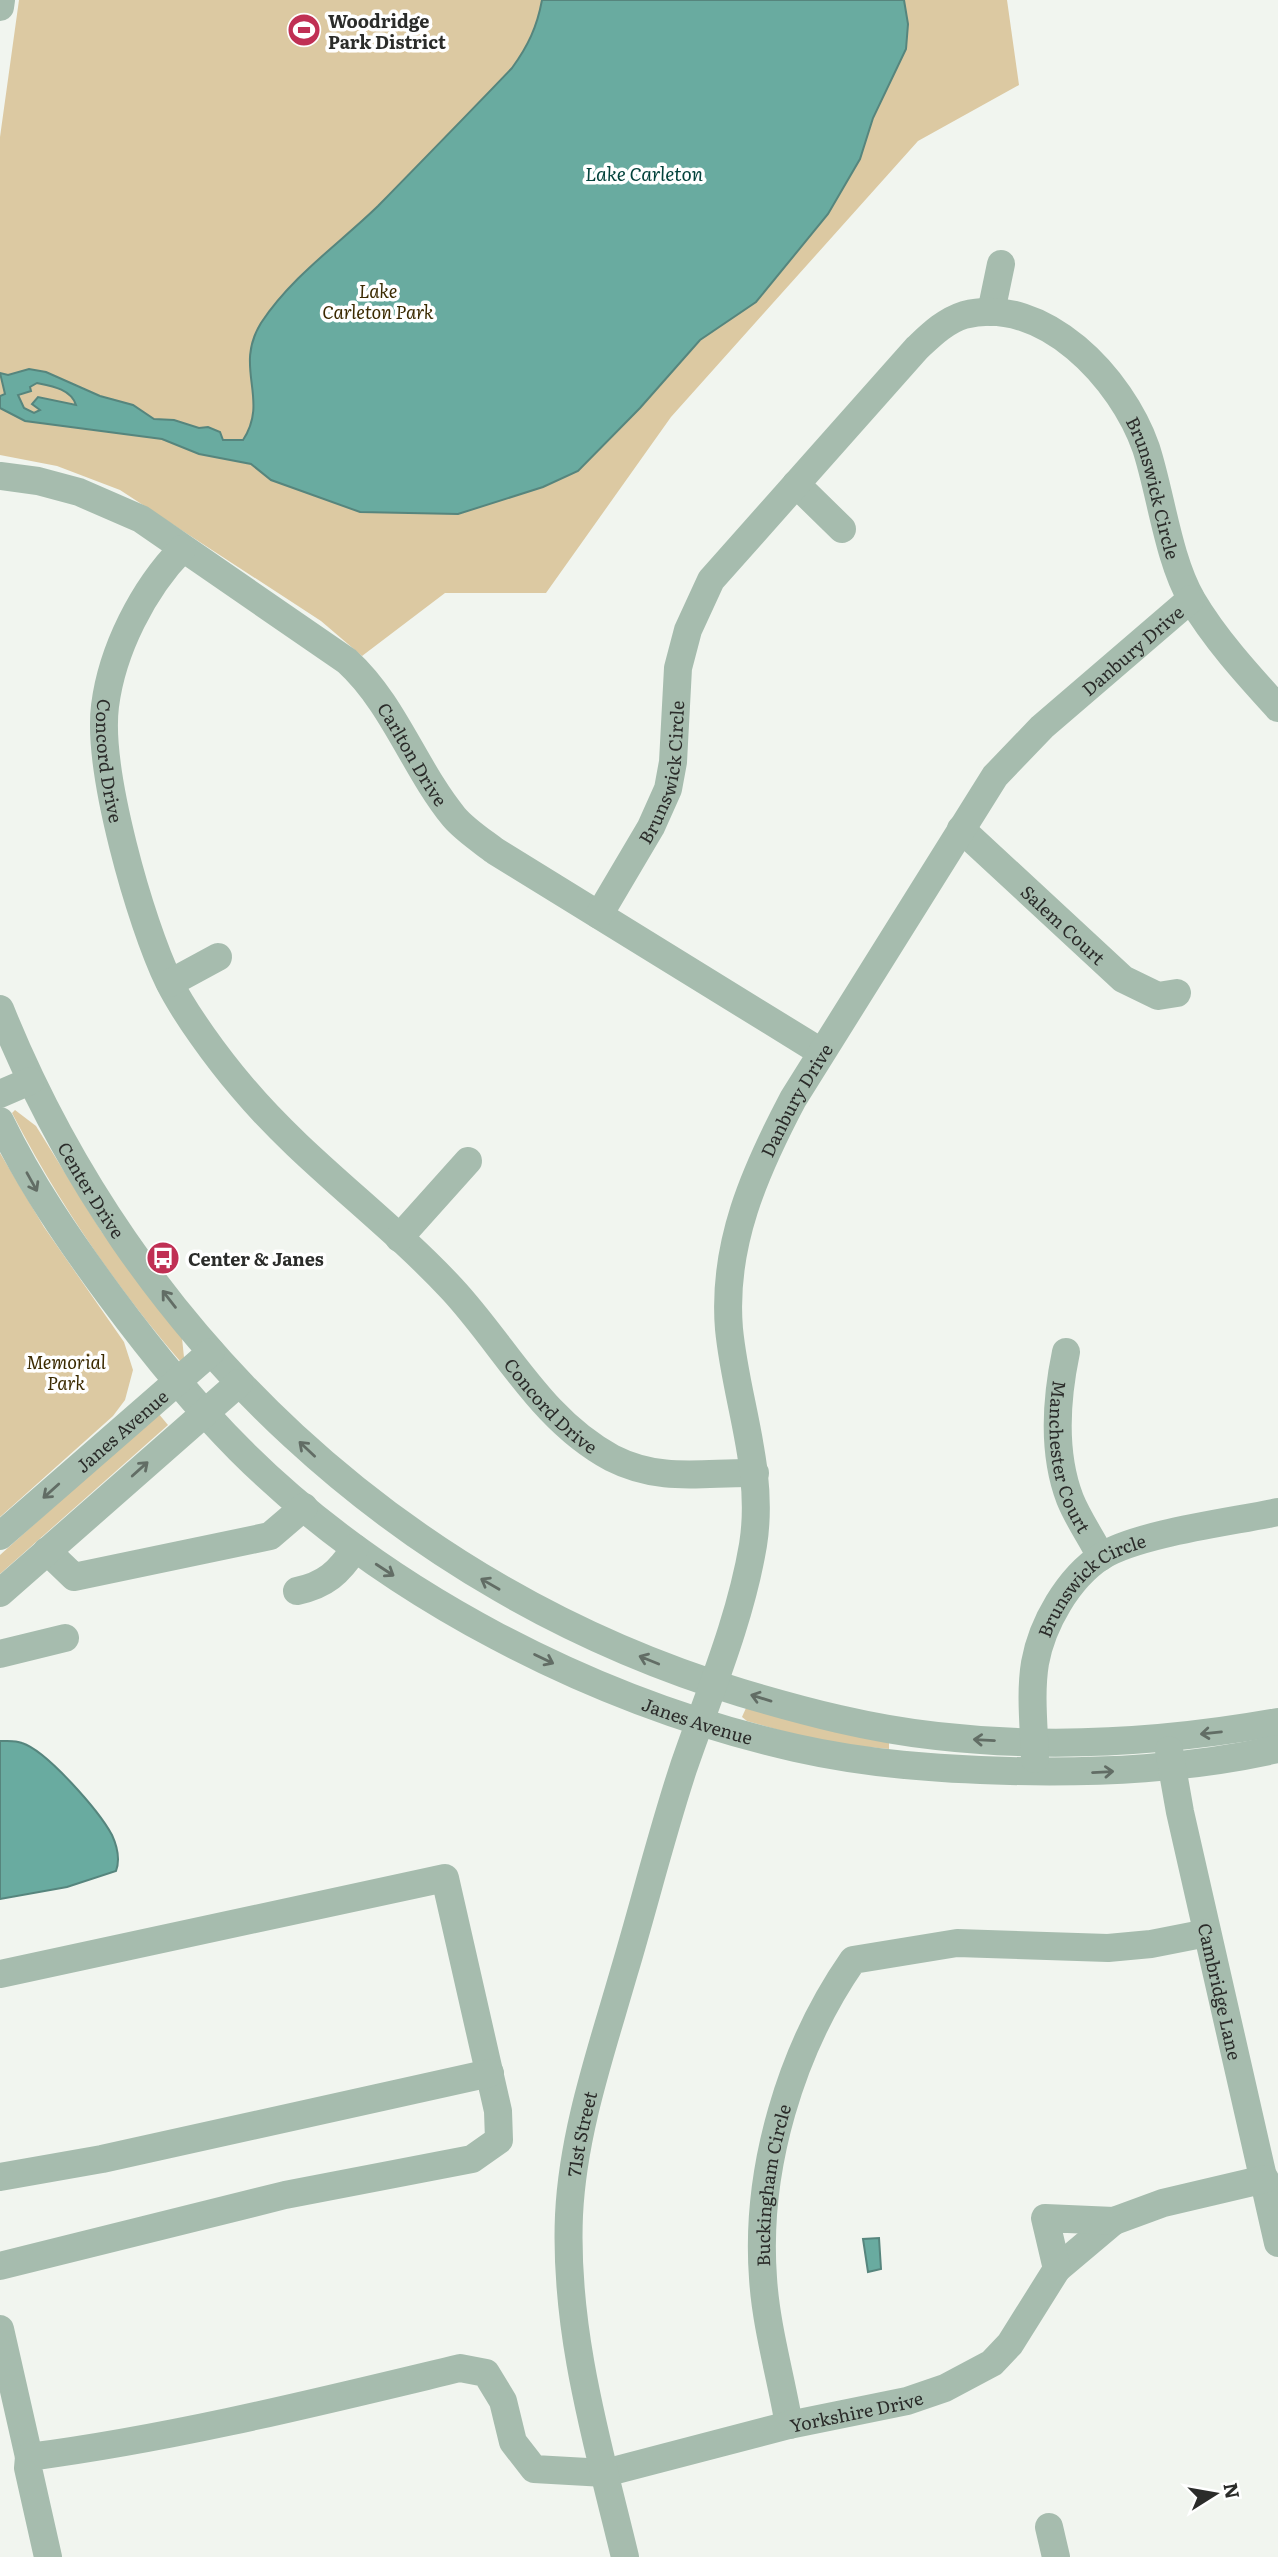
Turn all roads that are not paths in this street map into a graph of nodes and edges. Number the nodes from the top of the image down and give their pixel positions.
1 (1, 0) edge
2 (0, 7) edge
3 (1000, 264) dead end
4 (991, 312) junction
5 (0, 476) edge
6 (796, 484) junction
7 (842, 529) dead end
8 (182, 549) junction
9 (1191, 599) junction
10 (1278, 708) edge
11 (961, 829) junction
12 (599, 915) junction
13 (218, 957) dead end
14 (170, 983) junction
15 (1177, 993) dead end
16 (0, 1009) edge
17 (821, 1052) junction
18 (30, 1081) junction
19 (0, 1094) edge
20 (0, 1122) edge
21 (468, 1161) dead end
22 (399, 1238) junction
23 (211, 1352) junction
24 (1066, 1352) dead end
25 (176, 1382) junction
26 (239, 1383) junction
27 (205, 1412) junction
28 (755, 1473) junction
29 (304, 1507) junction
30 (1278, 1512) edge
31 (0, 1536) edge
32 (355, 1549) junction
33 (47, 1551) junction
34 (1101, 1557) junction
35 (297, 1591) dead end
36 (0, 1593) edge
37 (65, 1638) dead end
38 (0, 1654) edge
39 (713, 1684) junction
40 (702, 1720) junction
41 (1278, 1722) edge
42 (1167, 1737) junction
43 (1035, 1741) junction
44 (1278, 1749) edge
45 (1171, 1766) junction
46 (1035, 1771) junction
47 (1207, 1933) junction
48 (0, 1974) edge
49 (490, 2073) junction
50 (0, 2176) edge
51 (1265, 2179) junction
52 (1114, 2221) junction
53 (1278, 2243) edge
54 (0, 2266) edge
55 (1057, 2269) junction
56 (0, 2329) edge
57 (789, 2426) junction
58 (29, 2457) junction
59 (605, 2473) junction
60 (1049, 2527) dead end
61 (48, 2557) edge
62 (625, 2557) edge
63 (1056, 2557) edge

1 - 2 street
3 - 4 street
4 - 6 street, Brunswick Circle
4 - 9 street, Brunswick Circle
5 - 8 street, Carlton Drive
6 - 7 street
6 - 12 street, Brunswick Circle
8 - 12 street, Carlton Drive
8 - 14 street, Concord Drive
9 - 10 street, Brunswick Circle
9 - 11 street, Danbury Drive
11 - 15 street, Salem Court
11 - 17 street, Danbury Drive
12 - 17 street, Carlton Drive
13 - 14 street
14 - 22 street, Concord Drive
16 - 18 street, Center Drive
17 - 28 street, Danbury Drive
18 - 19 street
23 -> 18 street, Center Drive
20 -> 25 street
21 - 22 street
22 - 28 street, Concord Drive
23 - 25 street, Janes Avenue
23 - 26 street
24 - 34 street, Manchester Court
25 - 27 street
25 -> 31 street, Janes Avenue
26 - 27 street
39 -> 26 street
27 - 29 street, Janes Avenue
33 -> 27 street
28 - 39 street, Danbury Drive
29 - 32 street, Janes Avenue
29 - 33 street
30 - 34 street, Brunswick Circle
32 - 35 street
32 -> 40 street, Janes Avenue
33 - 36 street
34 - 43 street, Brunswick Circle
37 - 38 street
39 - 40 street, Danbury Drive
43 -> 39 street
40 - 46 street, Janes Avenue
40 - 59 street, 71st Street
41 -> 42 street
42 - 43 street
42 - 45 street, Cambridge Lane
43 - 46 street, Brunswick Circle
44 - 45 street, Janes Avenue
46 -> 45 street, Janes Avenue
45 - 47 street, Cambridge Lane
47 - 51 street, Cambridge Lane
47 - 57 street, Buckingham Circle
48 - 49 street
49 - 50 street
49 - 54 street
51 - 52 street, Yorkshire Drive
51 - 53 street, Cambridge Lane
52 - 55 street, Yorkshire Drive
52 - 55 street, Yorkshire Drive
55 - 57 street, Yorkshire Drive
56 - 58 street
57 - 59 street, Yorkshire Drive
58 - 59 street, Yorkshire Drive
58 - 61 street
59 - 62 street, 71st Street
60 - 63 street

